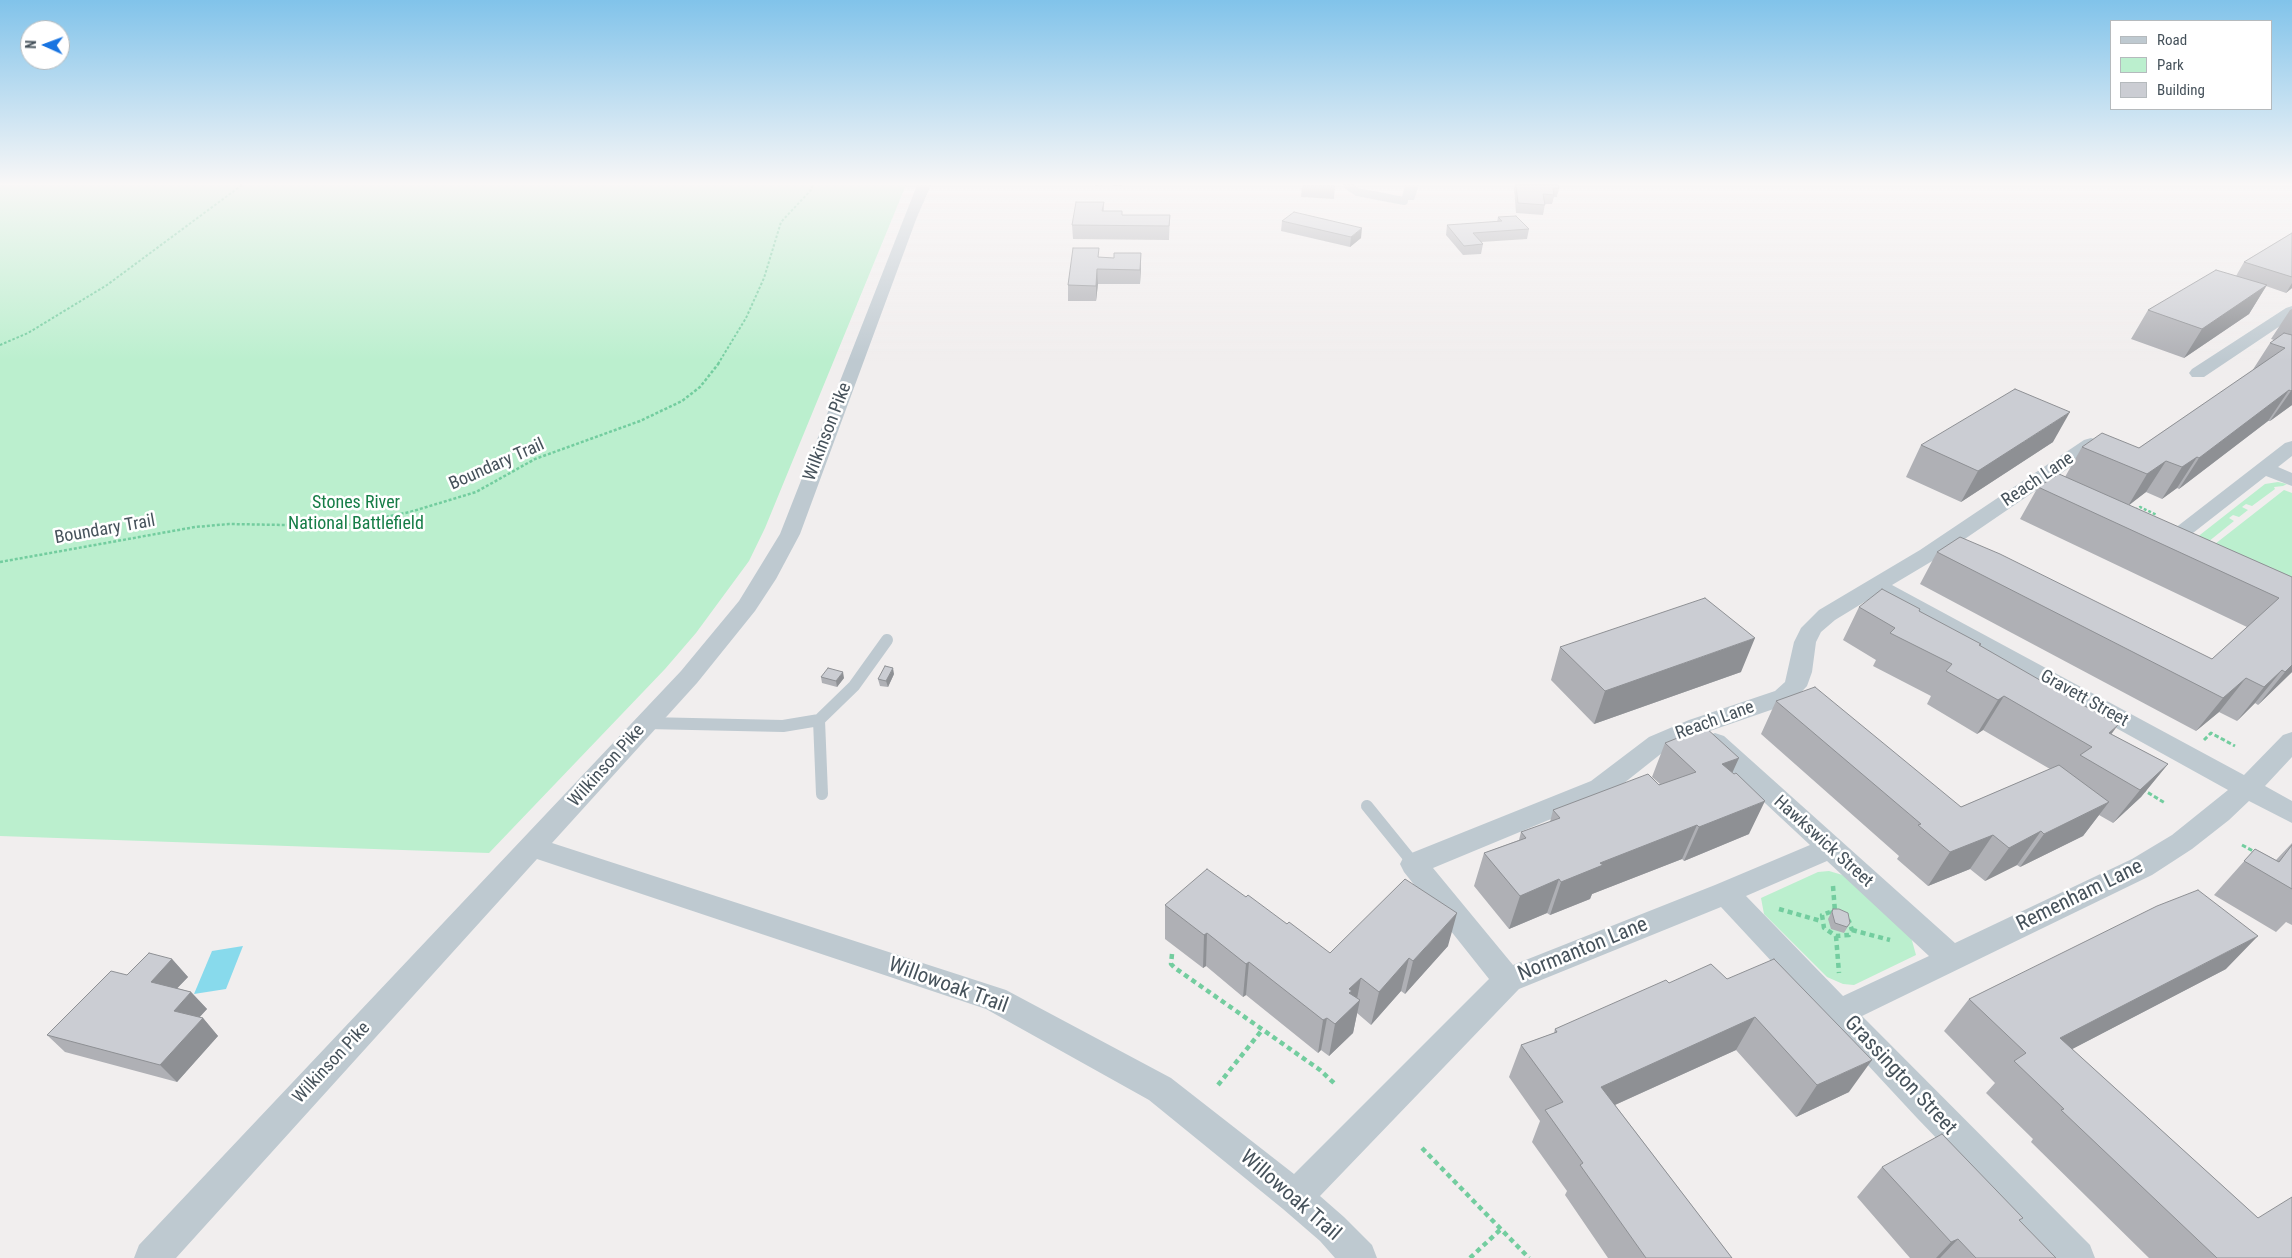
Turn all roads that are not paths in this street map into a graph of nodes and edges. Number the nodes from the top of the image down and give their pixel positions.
1 (900, 244) edge
2 (2292, 311) edge
3 (2245, 342) junction
4 (2264, 349) dead end
5 (2198, 373) dead end
6 (2091, 444) edge
7 (2292, 447) edge
8 (2265, 469) junction
9 (2292, 480) edge
10 (2033, 483) junction
11 (2057, 494) edge
12 (2167, 543) edge
13 (1877, 586) junction
14 (887, 640) dead end
15 (819, 720) junction
16 (647, 723) junction
17 (1698, 726) junction
18 (2292, 741) edge
19 (2248, 788) junction
20 (822, 794) dead end
21 (1367, 806) dead end
22 (2292, 813) edge
23 (533, 847) junction
24 (1828, 848) junction
25 (1414, 864) junction
26 (1725, 893) junction
27 (1950, 957) junction
28 (1508, 980) junction
29 (1840, 1012) junction
30 (1295, 1197) junction
31 (152, 1258) edge
32 (1359, 1258) edge
33 (2077, 1258) edge

1 - 16 street, Wilkinson Pike
2 - 3 street
3 - 4 street
3 - 5 street
6 - 10 street, Reach Lane
7 - 8 street
8 - 9 street
8 - 12 street
10 - 11 street
10 - 13 street, Reach Lane
13 - 17 street, Reach Lane
13 - 19 street, Gravett Street
14 - 15 lane
15 - 16 lane
15 - 20 lane
16 - 23 street, Wilkinson Pike
17 - 24 street, Hawkswick Street
17 - 25 street, Reach Lane
18 - 19 street, Remenham Lane
19 - 22 street, Gravett Street
19 - 27 street, Remenham Lane
21 - 25 lane
23 - 30 street, Willowoak Trail
23 - 31 street, Wilkinson Pike
24 - 26 street, Normanton Lane
24 - 27 street, Hawkswick Street
25 - 28 street
26 - 28 street, Normanton Lane
26 - 29 street, Grassington Street
27 - 29 street, Remenham Lane
28 - 30 street, Normanton Lane
29 - 33 street, Grassington Street
30 - 32 street, Willowoak Trail

